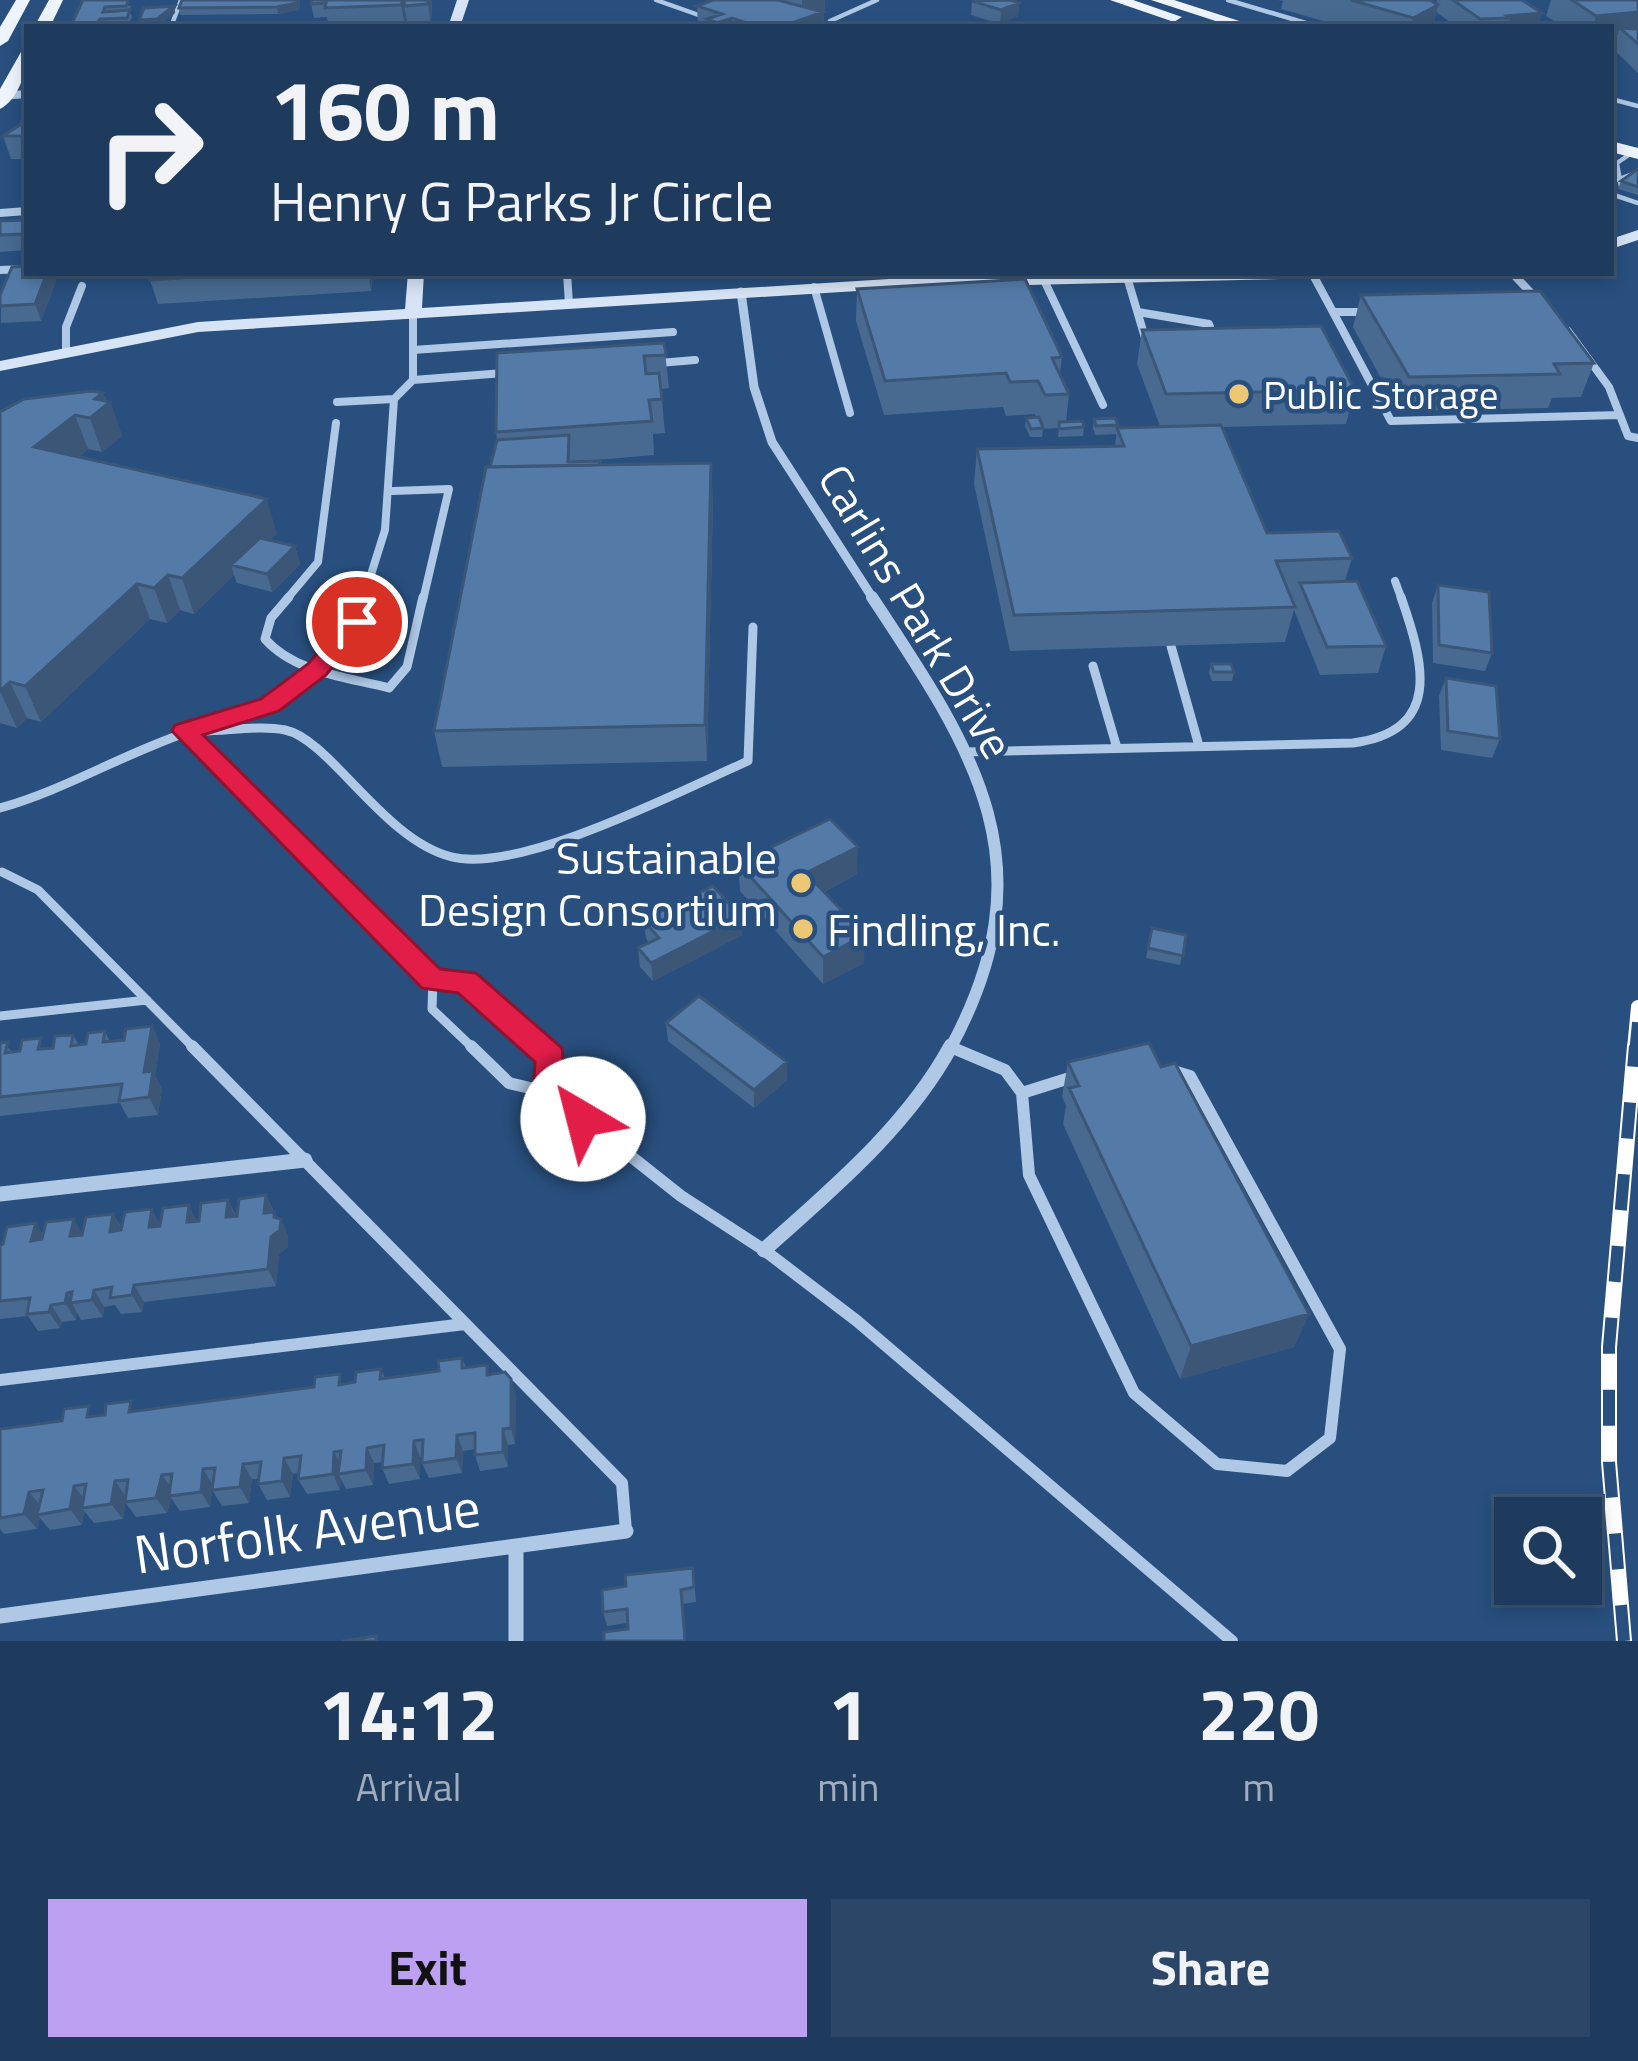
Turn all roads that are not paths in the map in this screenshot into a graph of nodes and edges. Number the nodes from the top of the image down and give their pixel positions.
1 (23, 0) edge
2 (34, 0) edge
3 (656, 0) edge
4 (877, 0) edge
5 (1117, 0) edge
6 (1158, 0) edge
7 (1228, 0) edge
8 (711, 9) edge
9 (697, 15) junction
10 (1312, 18) dead end
11 (708, 19) edge
12 (830, 21) dead end
13 (1302, 22) junction
14 (1195, 24) edge
15 (1240, 24) edge
16 (1309, 24) edge
17 (0, 41) edge
18 (24, 60) edge
19 (2, 99) edge
20 (1632, 158) edge
21 (1619, 176) junction
22 (1614, 180) edge
23 (1624, 185) edge
24 (416, 276) edge
25 (567, 276) edge
26 (1174, 276) edge
27 (1317, 276) edge
28 (1515, 276) edge
29 (963, 277) edge
30 (1127, 277) junction
31 (904, 278) edge
32 (1043, 278) junction
33 (82, 286) dead end
34 (814, 287) junction
35 (741, 292) junction
36 (569, 304) junction
37 (1521, 308) edge
38 (1380, 311) edge
39 (1138, 312) junction
40 (1333, 312) junction
41 (413, 314) junction
42 (1556, 319) edge
43 (673, 332) dead end
44 (588, 338) junction
45 (65, 343) junction
46 (1216, 345) edge
47 (446, 347) junction
48 (0, 350) edge
49 (413, 350) junction
50 (588, 352) edge
51 (1150, 353) edge
52 (695, 360) dead end
53 (653, 363) edge
54 (0, 366) edge
55 (506, 373) edge
56 (445, 377) junction
57 (413, 380) junction
58 (394, 399) junction
59 (337, 402) dead end
60 (1103, 404) dead end
61 (850, 413) dead end
62 (1620, 416) junction
63 (336, 422) dead end
64 (1638, 438) edge
65 (393, 491) junction
66 (1395, 581) dead end
67 (753, 627) dead end
68 (1171, 646) dead end
69 (1093, 666) dead end
70 (317, 669) junction
71 (184, 731) junction
72 (1199, 746) junction
73 (1118, 748) junction
74 (965, 752) junction
75 (0, 808) edge
76 (1, 873) edge
77 (433, 980) junction
78 (147, 1000) junction
79 (0, 1016) edge
80 (952, 1048) junction
81 (1150, 1064) edge
82 (1088, 1072) edge
83 (550, 1093) junction
84 (1022, 1093) junction
85 (304, 1160) junction
86 (0, 1194) edge
87 (764, 1250) junction
88 (465, 1324) junction
89 (0, 1379) edge
90 (626, 1531) joint
91 (516, 1547) junction
92 (0, 1616) edge
93 (516, 1641) edge
94 (1232, 1641) edge

1 - 2 street
1 - 17 main road
3 - 9 lane
4 - 12 lane
5 - 14 main road
6 - 15 main road
7 - 13 lane
8 - 9 lane
9 - 11 lane
10 - 13 lane
13 - 16 lane
18 - 19 main road
20 - 21 lane
20 - 21 lane
21 - 22 lane
21 - 23 lane
24 - 41 main road
25 - 36 lane
26 - 30 main road
27 - 40 lane
28 - 37 lane
29 - 31 main road
29 - 32 main road
30 - 32 main road
30 - 39 lane
31 - 34 main road
32 - 60 lane
33 - 45 lane
34 - 35 main road
34 - 61 lane
35 - 36 main road
35 - 74 street, Carlins Park Drive
36 - 41 main road
38 - 40 lane
39 - 46 lane
39 - 51 lane
40 - 62 lane
41 - 45 main road
41 - 49 lane
42 - 62 lane
43 - 44 lane
44 - 47 lane
44 - 50 lane
45 - 48 main road
45 - 54 main road
47 - 49 lane
47 - 56 lane
49 - 57 lane
52 - 53 lane
55 - 56 lane
56 - 57 lane
57 - 58 lane
58 - 59 lane
58 - 65 lane
62 - 64 lane
63 - 70 lane
65 - 70 lane
65 - 70 lane
66 - 72 lane
67 - 71 lane
68 - 72 lane
69 - 73 lane
70 - 71 lane
71 - 75 lane
71 - 77 lane
72 - 73 lane
73 - 74 lane
74 - 80 street, Carlins Park Drive
76 - 78 lane
77 - 83 lane
77 - 83 lane
78 - 79 lane
78 - 85 lane
80 - 84 lane
80 - 87 street, Carlins Park Drive
81 - 84 lane
82 - 84 lane
83 - 87 lane
85 - 86 street
85 - 88 lane
87 - 94 lane
88 - 89 lane
88 - 90 lane
90 - 91 street, Norfolk Avenue
91 - 92 street, Norfolk Avenue
91 - 93 street

